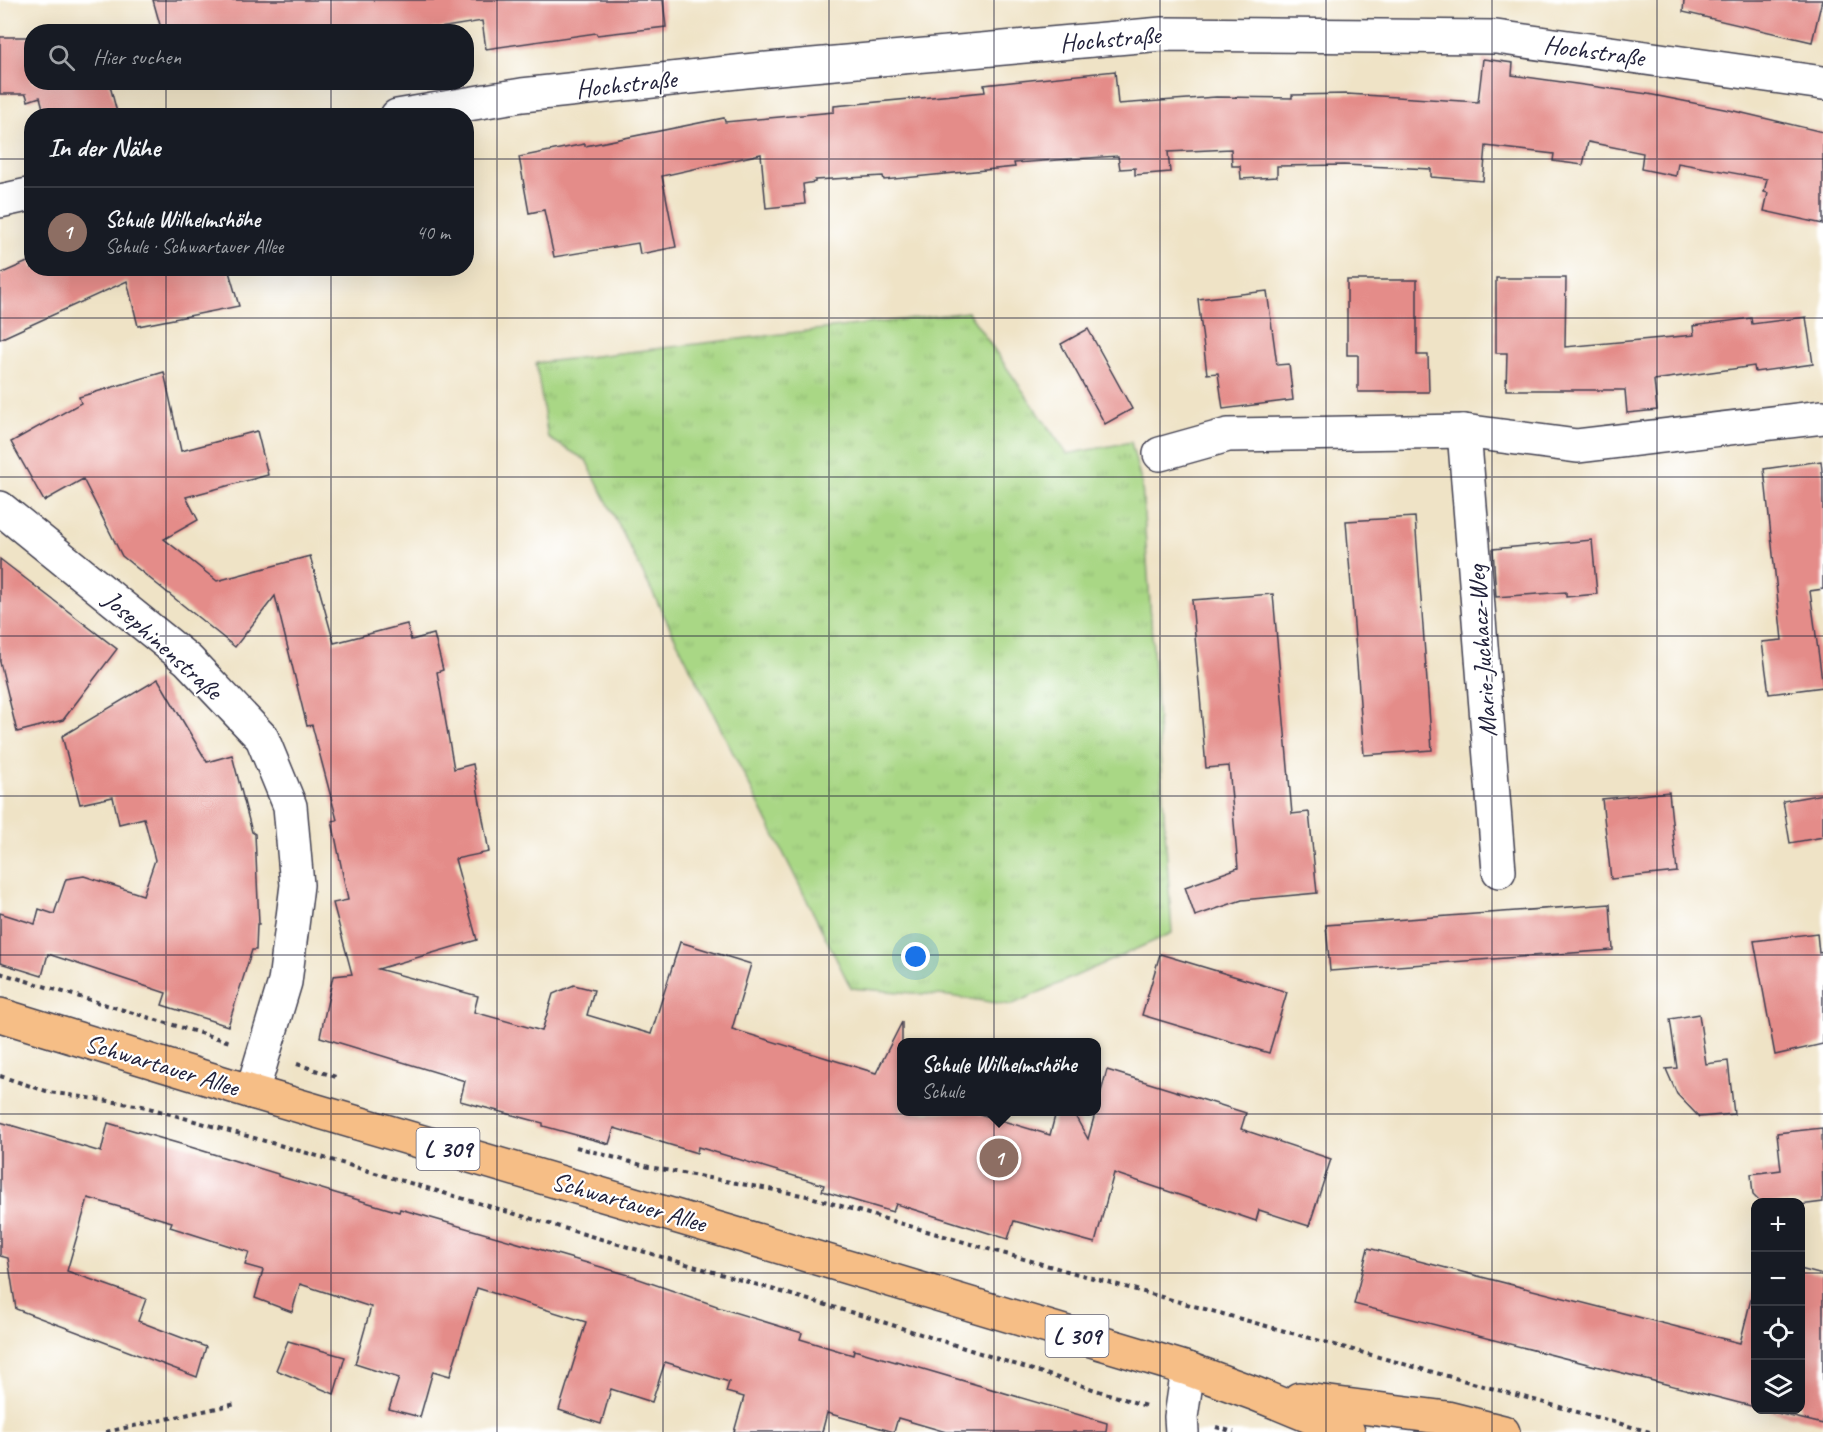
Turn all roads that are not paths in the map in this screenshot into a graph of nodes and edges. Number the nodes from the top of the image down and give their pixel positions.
1 (1823, 83) edge
2 (445, 108) edge
3 (24, 196) edge
4 (0, 201) edge
5 (1823, 417) edge
6 (1464, 431) junction
7 (1160, 454) dead end
8 (0, 508) edge
9 (1499, 871) dead end
10 (0, 1015) edge
11 (252, 1092) junction
12 (1188, 1369) junction
13 (1256, 1394) junction
14 (1182, 1424) edge
15 (1348, 1432) edge
16 (1503, 1432) edge

1 - 2 street, Hochstraße
3 - 4 street
5 - 6 street
6 - 7 street
6 - 9 street, Marie-Juchacz-Weg
8 - 11 street, Josephinenstraße
10 - 11 main road, Schwartauer Allee / L 309
11 - 12 main road, Schwartauer Allee / L 309
12 - 13 main road, Schwartauer Allee / L 309
12 - 14 street
13 - 15 main road, Schwartauer Allee / L 309
13 - 16 main road, Schwartauer Allee / L 309

